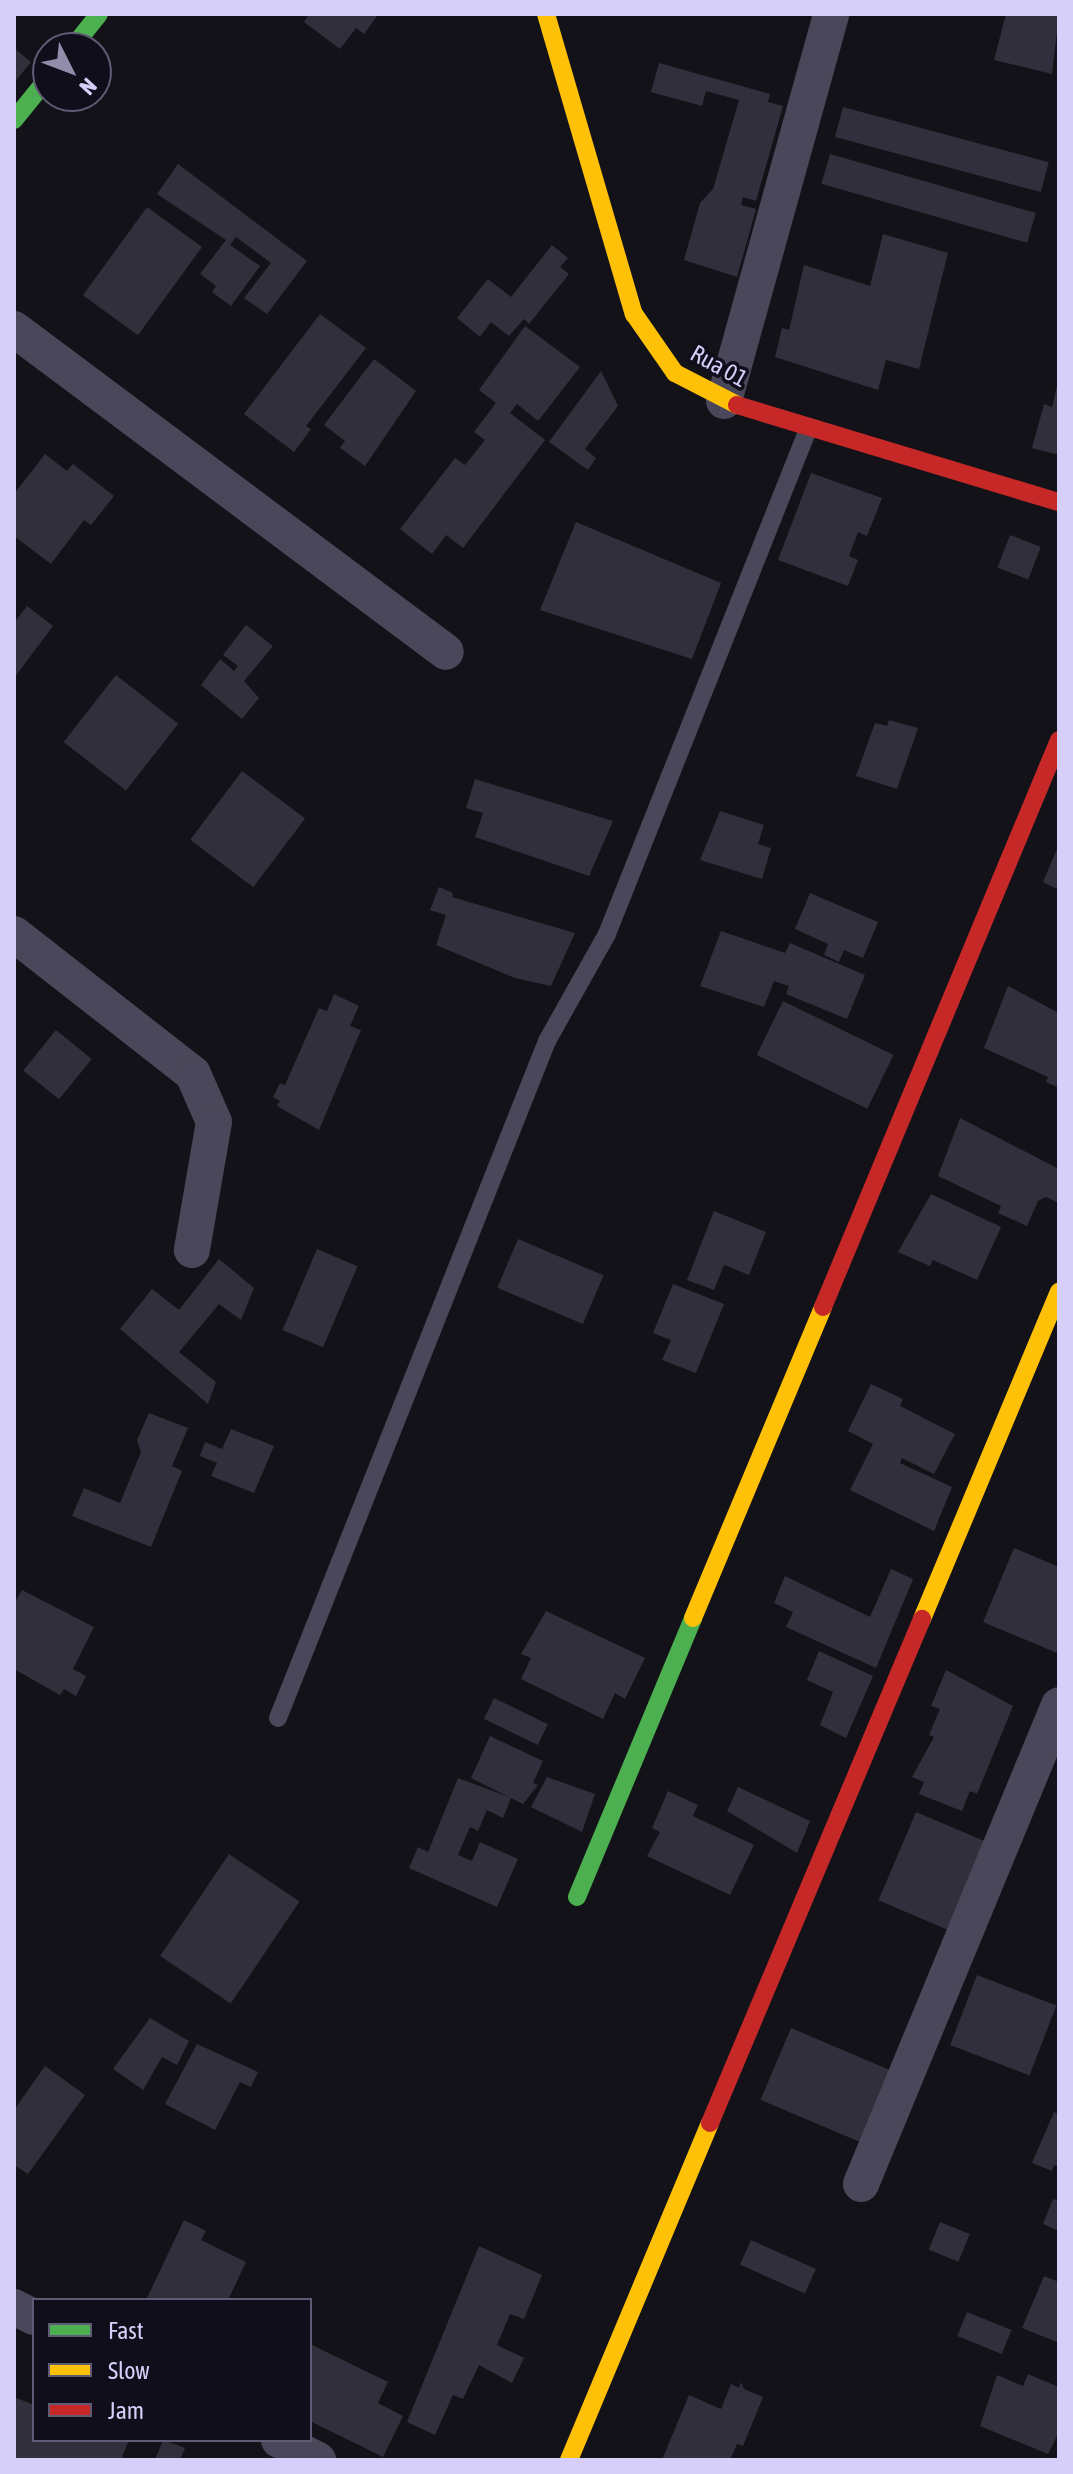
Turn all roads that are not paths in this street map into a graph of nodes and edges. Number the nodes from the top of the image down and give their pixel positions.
1 (99, 14) edge
2 (546, 14) edge
3 (831, 14) edge
4 (85, 32) edge
5 (32, 98) edge
6 (14, 120) edge
7 (14, 329) edge
8 (724, 401) junction
9 (809, 427) junction
10 (1059, 502) edge
11 (446, 652) dead end
12 (1059, 740) edge
13 (14, 934) edge
14 (192, 1250) dead end
15 (1059, 1291) edge
16 (1059, 1705) edge
17 (278, 1718) dead end
18 (577, 1897) dead end
19 (861, 2184) dead end
20 (14, 2307) edge
21 (32, 2316) edge
22 (283, 2442) edge
23 (318, 2460) edge
24 (569, 2460) edge

1 - 4 street
2 - 8 street, Rua 01
3 - 8 street
5 - 6 street
7 - 11 street
8 - 9 street, Rua 01
9 - 10 street, Rua 01
9 - 17 lane
12 - 18 street
13 - 14 street
15 - 24 street
16 - 19 street
20 - 21 street
22 - 23 street

